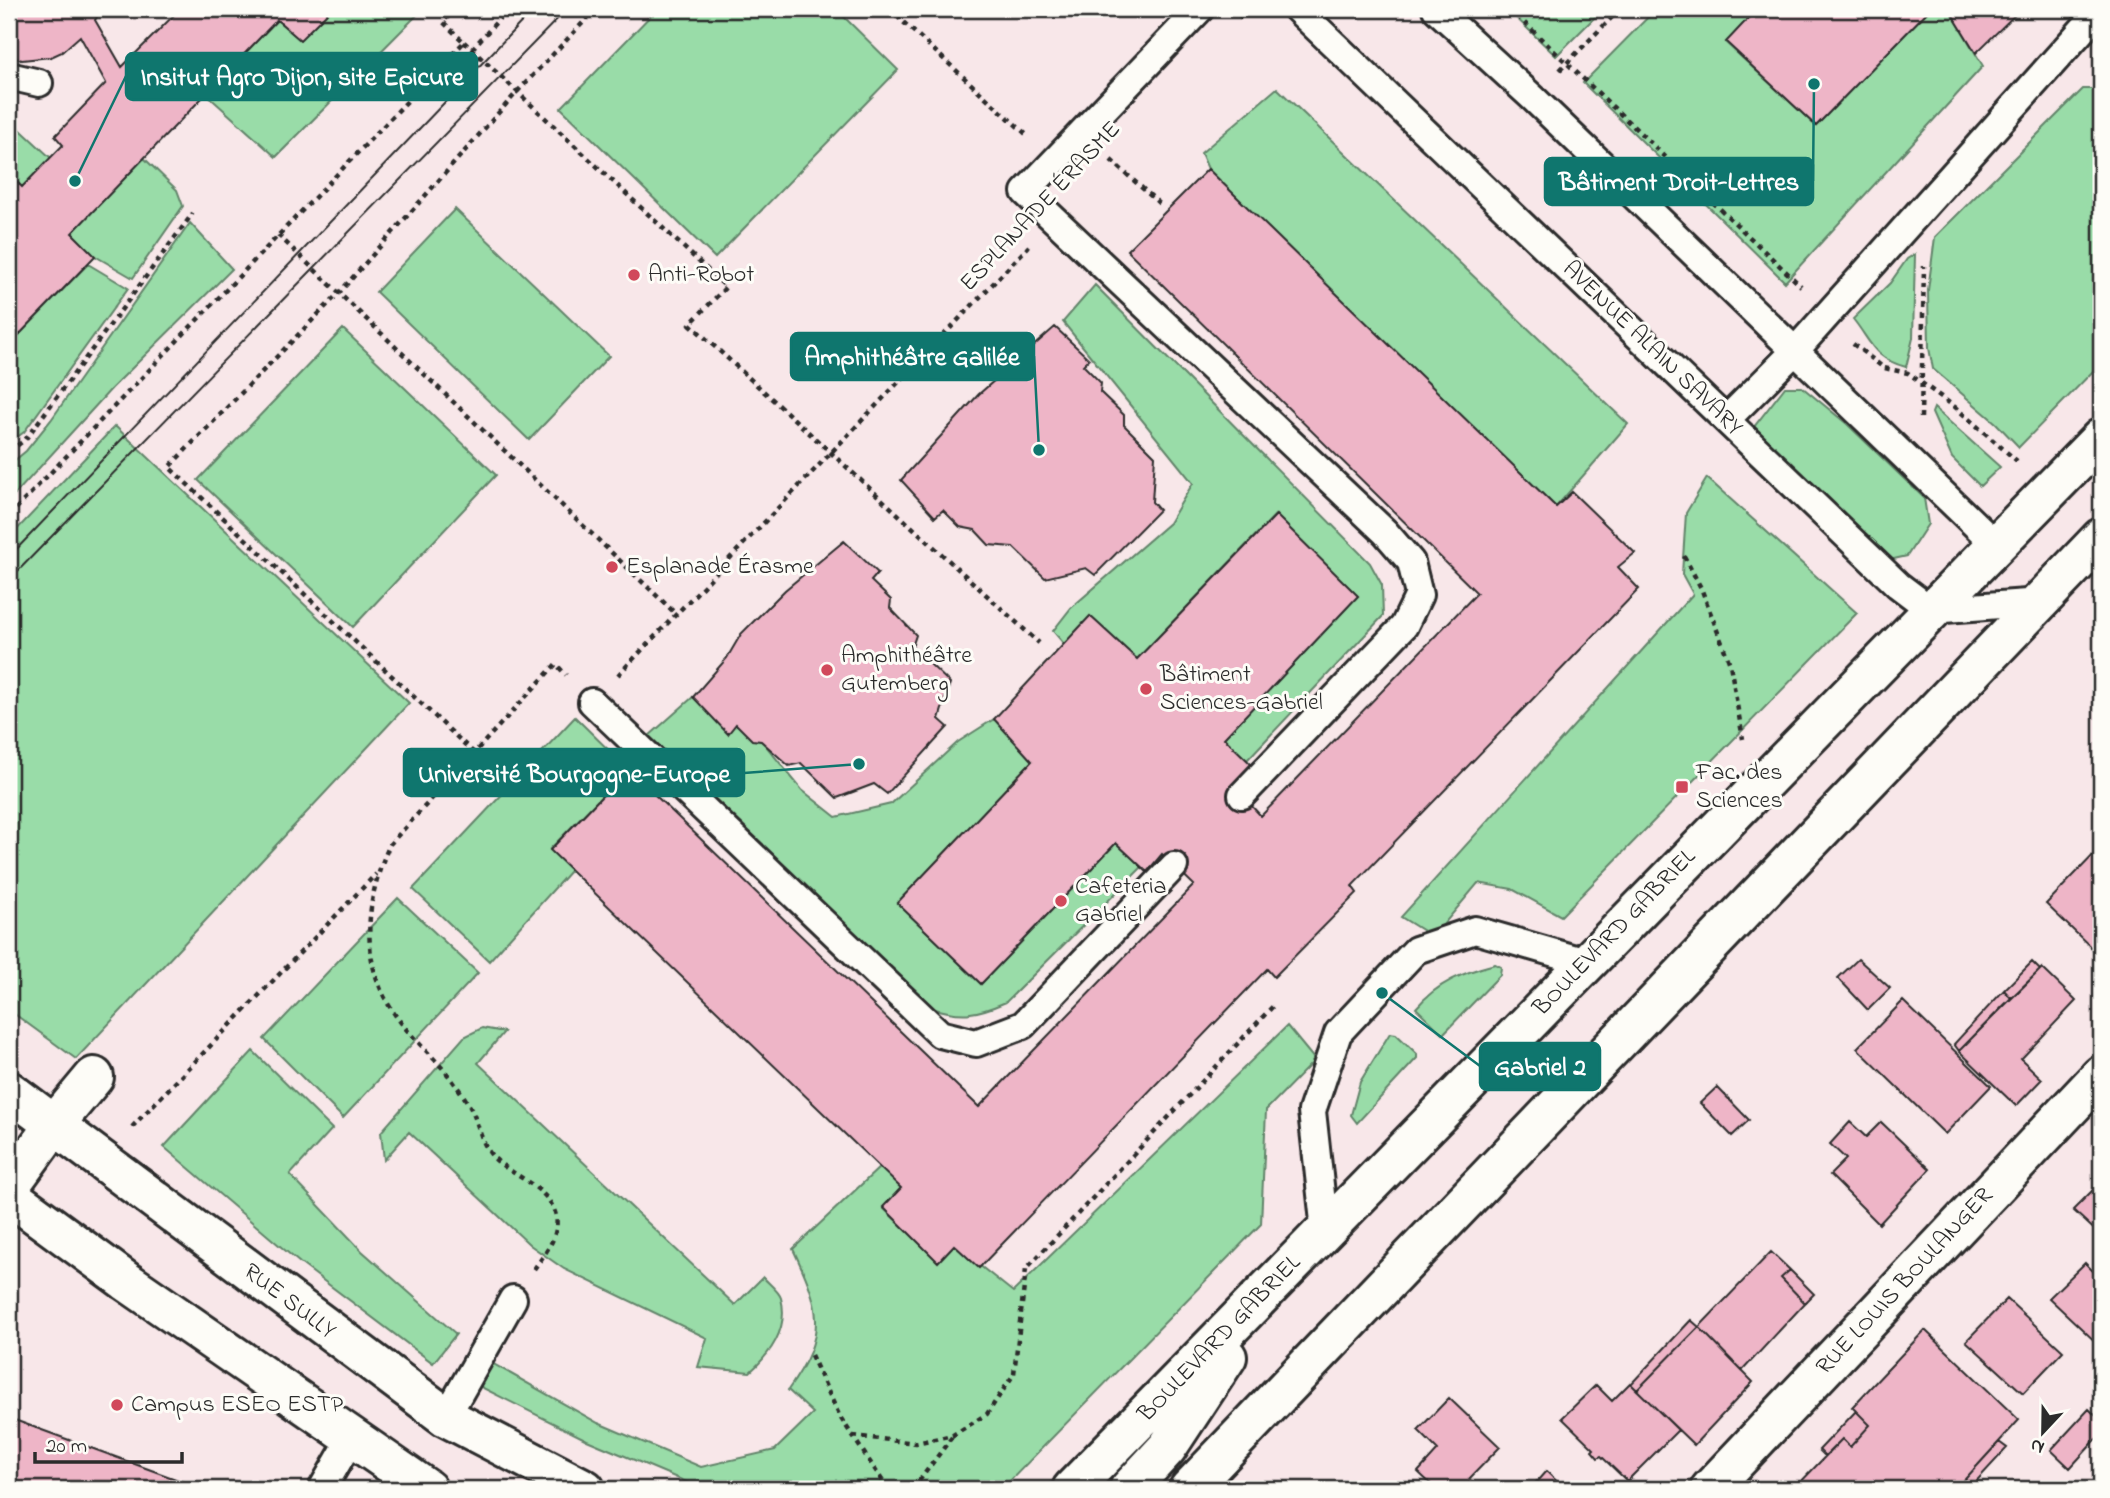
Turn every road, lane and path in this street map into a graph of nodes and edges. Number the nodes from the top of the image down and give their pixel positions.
1 (456, 9) edge
2 (508, 9) edge
3 (596, 9) edge
4 (889, 9) edge
5 (1200, 9) edge
6 (1248, 9) edge
7 (1297, 9) edge
8 (1436, 9) edge
9 (1510, 9) edge
10 (1620, 9) edge
11 (2101, 9) edge
12 (1238, 19) dead end
13 (464, 42) junction
14 (472, 49) junction
15 (1567, 63) junction
16 (9, 76) edge
17 (39, 83) dead end
18 (517, 92) junction
19 (1533, 98) junction
20 (1120, 150) dead end
21 (1111, 160) junction
22 (1055, 161) junction
23 (1926, 203) junction
24 (1162, 206) dead end
25 (193, 213) dead end
26 (1055, 219) junction
27 (278, 235) junction
28 (339, 293) junction
29 (1829, 313) junction
30 (1794, 352) junction
31 (1922, 383) junction
32 (1726, 420) junction
33 (1921, 421) dead end
34 (2101, 438) edge
35 (9, 452) edge
36 (831, 452) junction
37 (2047, 495) junction
38 (9, 516) edge
39 (2101, 538) edge
40 (1996, 545) junction
41 (1684, 556) dead end
42 (2041, 602) junction
43 (1931, 610) junction
44 (676, 614) junction
45 (1039, 643) dead end
46 (592, 702) junction
47 (1744, 743) dead end
48 (474, 752) junction
49 (1242, 795) dead end
50 (1174, 866) dead end
51 (377, 874) junction
52 (1586, 962) junction
53 (1274, 1005) dead end
54 (2101, 1075) edge
55 (94, 1077) dead end
56 (9, 1091) edge
57 (54, 1125) junction
58 (130, 1129) dead end
59 (9, 1187) edge
60 (9, 1195) edge
61 (1325, 1231) junction
62 (1276, 1282) junction
63 (513, 1299) joint
64 (811, 1355) dead end
65 (446, 1417) junction
66 (953, 1435) junction
67 (853, 1436) junction
68 (352, 1437) junction
69 (322, 1489) edge
70 (427, 1489) edge
71 (585, 1489) edge
72 (888, 1489) edge
73 (913, 1489) edge
74 (1072, 1489) edge
75 (1129, 1489) edge
76 (1189, 1489) edge
77 (1710, 1489) edge

1 - 13 path
2 - 14 path
3 - 18 path
4 - 22 path
5 - 22 lane
6 - 12 path
7 - 32 lane, AVENUE ALAIN SAVARY
8 - 19 lane
9 - 15 path
10 - 15 path
11 - 23 lane
13 - 14 path
13 - 27 path
14 - 18 path
15 - 19 path
15 - 29 path
16 - 17 lane
18 - 28 path
18 - 36 path
19 - 30 lane
20 - 21 path, ESPLANADE ÉRASME
21 - 22 path, ESPLANADE ÉRASME
21 - 24 path
22 - 26 lane
23 - 29 lane
23 - 31 path
25 - 35 path
26 - 36 path, ESPLANADE ÉRASME
26 - 49 lane
27 - 28 path
27 - 38 path
28 - 44 path
28 - 48 path
29 - 30 lane
29 - 31 path
30 - 32 lane
30 - 40 lane
31 - 33 path
31 - 37 path
32 - 43 lane, AVENUE ALAIN SAVARY
34 - 37 main road, BOULEVARD GABRIEL
36 - 44 path, ESPLANADE ÉRASME
36 - 45 path
37 - 40 main road, BOULEVARD GABRIEL
39 - 42 main road
40 - 43 main road, BOULEVARD GABRIEL
41 - 47 path
42 - 43 lane
42 - 76 main road
43 - 52 main road, BOULEVARD GABRIEL
44 - 46 path, ESPLANADE ÉRASME
46 - 48 path
46 - 50 lane
48 - 51 path
51 - 58 path
51 - 63 path
52 - 61 main road, BOULEVARD GABRIEL
52 - 61 lane
53 - 66 path
54 - 77 main road, RUE LOUIS BOULANGER
55 - 57 main road
56 - 57 main road, RUE SULLY
57 - 59 main road
57 - 65 main road, RUE SULLY
60 - 68 main road
61 - 62 main road, BOULEVARD GABRIEL
62 - 74 main road, BOULEVARD GABRIEL
62 - 75 main road
63 - 65 lane
64 - 67 path
65 - 71 main road, RUE SULLY
66 - 67 path
66 - 73 path
67 - 72 path
68 - 69 lane
68 - 70 main road

